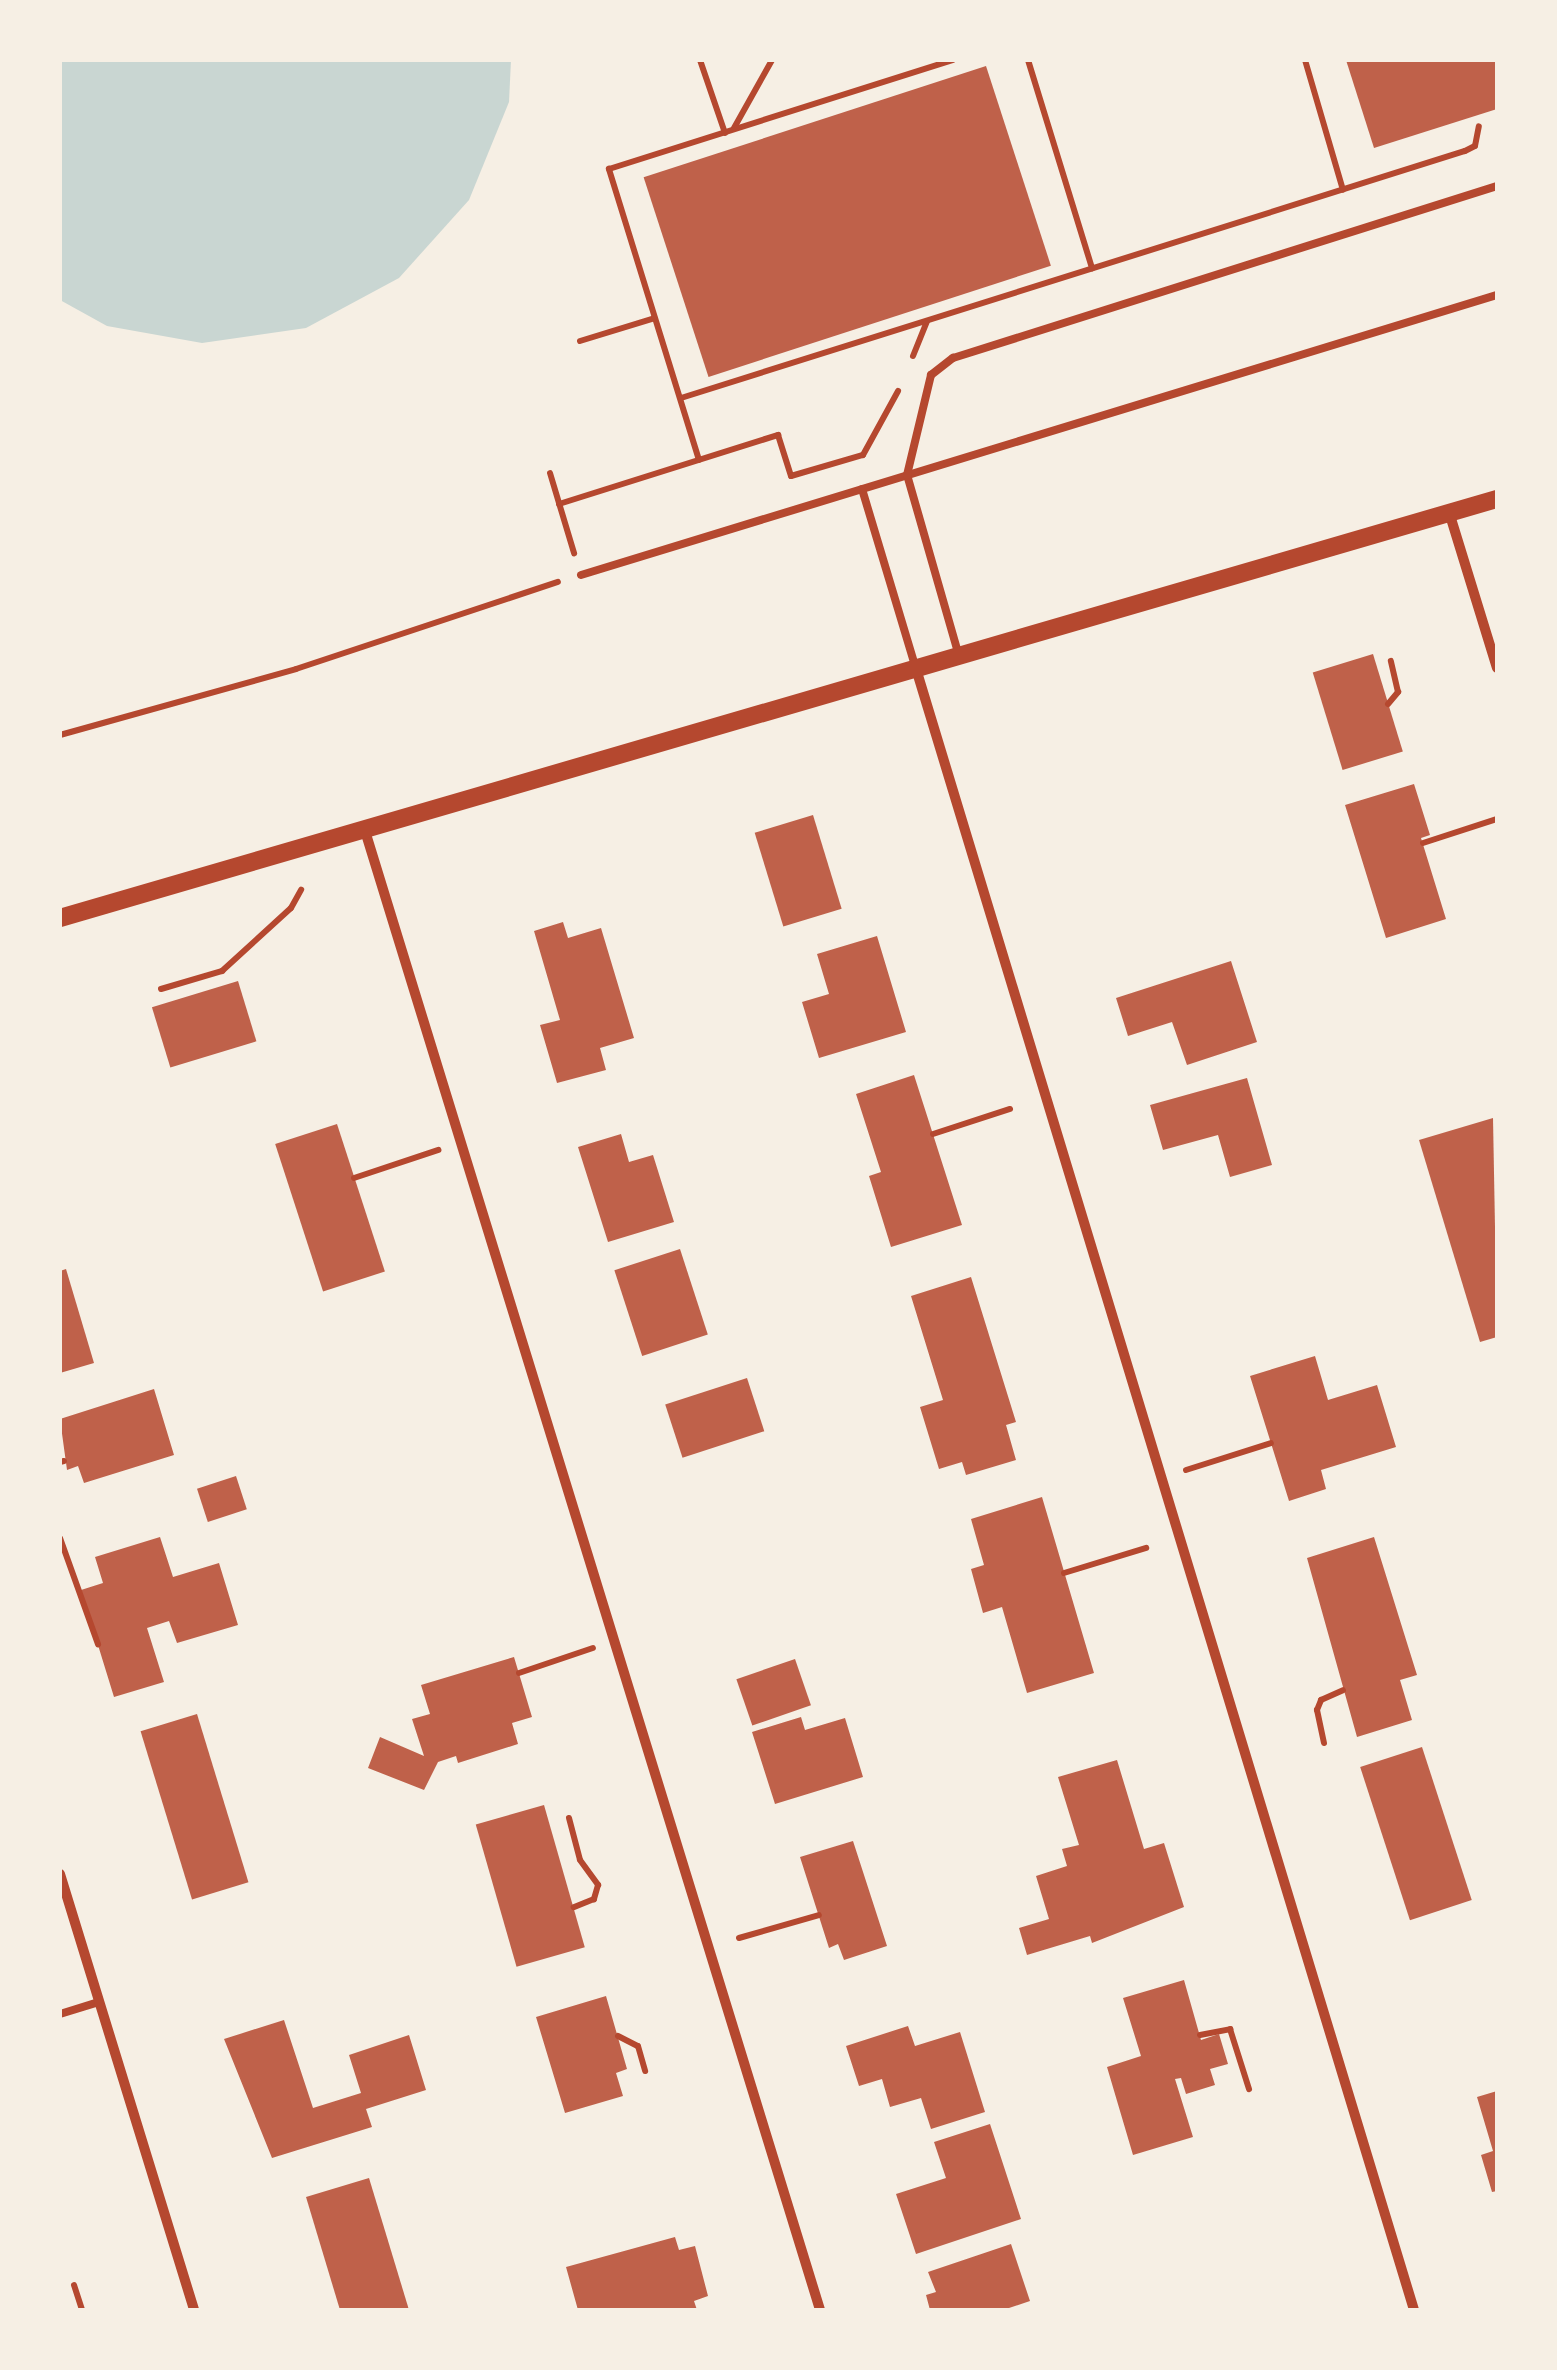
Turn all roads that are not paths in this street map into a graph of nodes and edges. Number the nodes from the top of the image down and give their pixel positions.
1 (1497, 186) edge
2 (1497, 294) edge
3 (907, 475) junction
4 (862, 489) junction
5 (1497, 499) edge
6 (1449, 512) junction
7 (581, 575) road end
8 (960, 660) junction
9 (1497, 668) edge
10 (917, 672) junction
11 (366, 834) junction
12 (60, 918) edge
13 (60, 1874) edge
14 (99, 2002) junction
15 (60, 2014) edge
16 (194, 2310) edge
17 (820, 2310) edge
18 (1414, 2310) edge

1 - 3 lane
2 - 3 lane
3 - 4 lane
3 - 8 lane
4 - 7 lane
4 - 10 lane
5 - 6 street
6 - 8 street
6 - 9 street
8 - 10 street
10 - 11 street
10 - 18 street
11 - 12 street
11 - 17 street
13 - 14 street
14 - 15 lane
14 - 16 street

